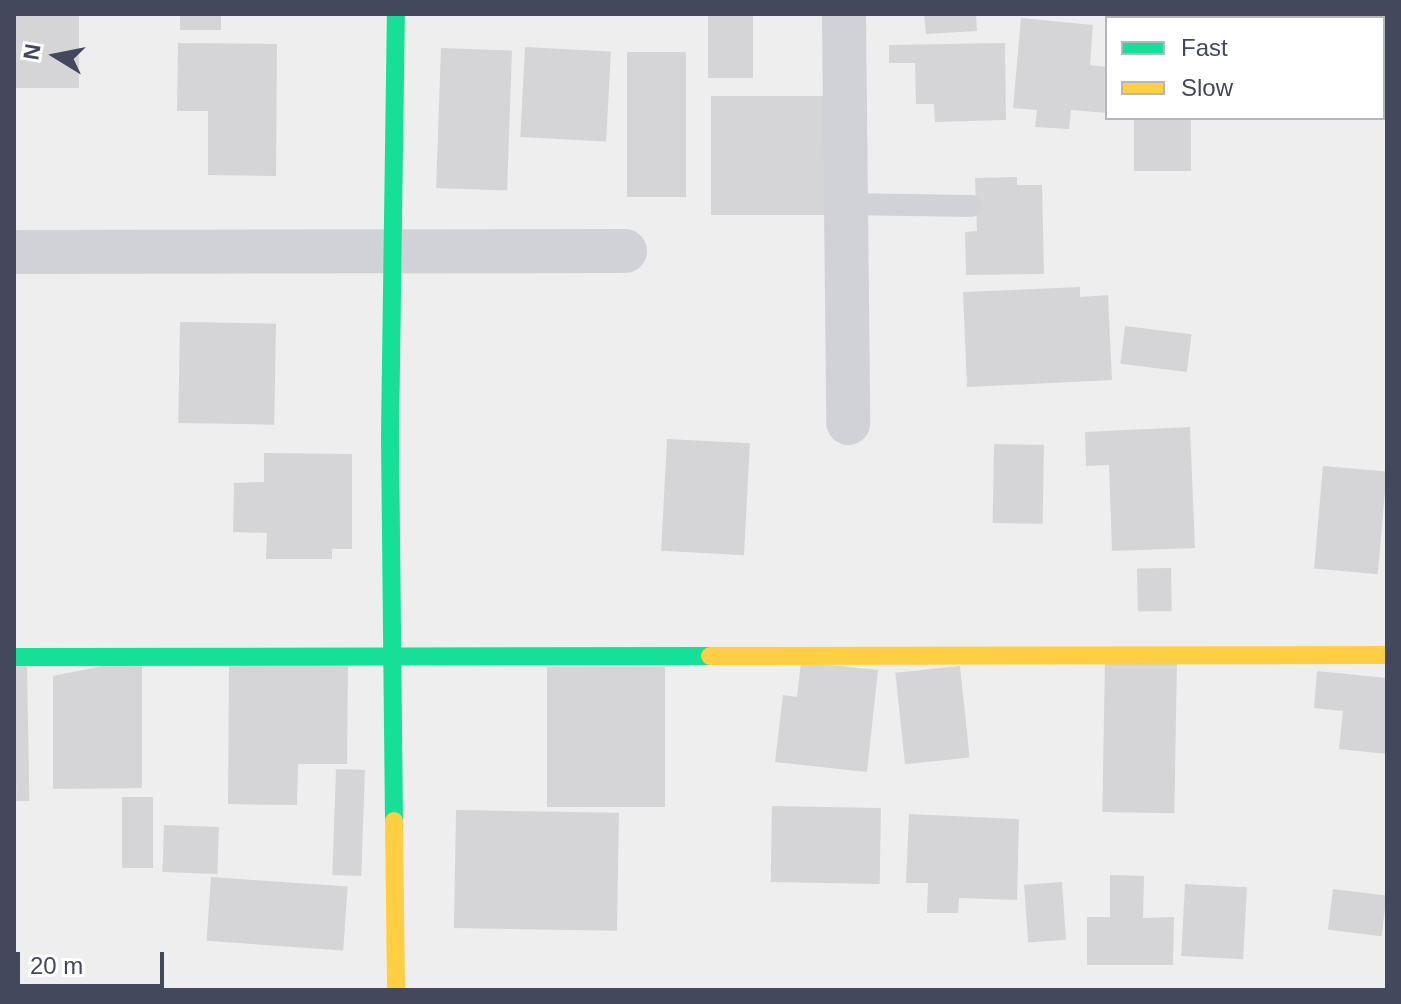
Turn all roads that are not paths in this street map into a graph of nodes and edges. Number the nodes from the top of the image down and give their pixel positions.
1 (396, 14) edge
2 (844, 14) edge
3 (844, 204) junction
4 (971, 206) dead end
5 (396, 249) junction
6 (625, 251) dead end
7 (14, 252) edge
8 (848, 423) dead end
9 (1387, 655) edge
10 (14, 657) edge
11 (395, 657) junction
12 (396, 990) edge

1 - 5 street
2 - 3 street
3 - 4 lane
3 - 8 street
5 - 6 street
5 - 7 street
5 - 11 street
9 - 11 street
10 - 11 street
11 - 12 street

